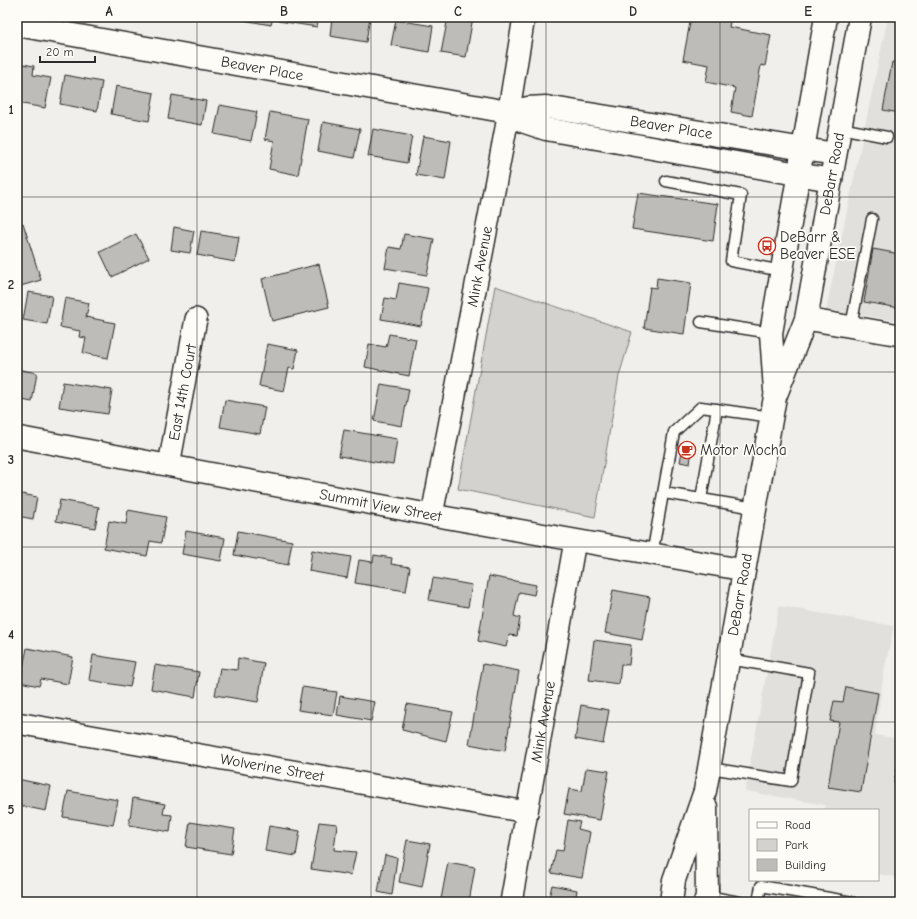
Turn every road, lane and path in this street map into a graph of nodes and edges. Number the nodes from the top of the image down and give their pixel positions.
1 (524, 17) edge
2 (826, 17) edge
3 (860, 17) edge
4 (17, 25) edge
5 (508, 112) junction
6 (840, 128) junction
7 (887, 137) dead end
8 (803, 150) junction
9 (835, 154) junction
10 (798, 175) junction
11 (831, 180) junction
12 (666, 181) dead end
13 (872, 219) dead end
14 (782, 271) junction
15 (196, 319) dead end
16 (806, 319) junction
17 (701, 322) dead end
18 (851, 326) junction
19 (771, 333) junction
20 (900, 335) edge
21 (773, 407) junction
22 (717, 409) junction
23 (17, 437) edge
24 (168, 465) junction
25 (664, 493) junction
26 (700, 499) junction
27 (755, 508) junction
28 (432, 515) junction
29 (575, 541) junction
30 (652, 555) junction
31 (744, 570) junction
32 (729, 659) junction
33 (17, 723) edge
34 (710, 768) junction
35 (705, 791) junction
36 (527, 812) junction
37 (706, 899) edge
38 (510, 902) edge
39 (671, 902) edge
40 (739, 902) edge
41 (758, 902) edge
42 (852, 902) edge

1 - 5 street, Mink Avenue
2 - 8 main road, DeBarr Road
3 - 6 main road, DeBarr Road
4 - 5 main road, Beaver Place
5 - 8 main road, Beaver Place
5 - 10 main road, Beaver Place
5 - 28 street, Mink Avenue
6 - 7 lane
6 - 9 main road, DeBarr Road
8 - 9 main road, Beaver Place
8 - 10 main road, DeBarr Road
9 - 11 main road, DeBarr Road
10 - 11 main road, Beaver Place
10 - 14 main road, DeBarr Road
11 - 16 main road, DeBarr Road
12 - 14 lane
13 - 18 lane
14 - 19 main road, DeBarr Road
15 - 24 street, East 14th Court
16 - 18 street
16 - 21 main road, DeBarr Road
17 - 19 lane
18 - 20 street
19 - 21 main road, DeBarr Road
21 - 22 lane
21 - 27 main road, DeBarr Road
22 - 25 lane
22 - 26 lane
23 - 24 street, Summit View Street
24 - 28 street, Summit View Street
25 - 26 lane
25 - 30 lane
26 - 27 lane
27 - 31 main road, DeBarr Road
28 - 29 street, Summit View Street
29 - 30 street, Summit View Street
29 - 36 street, Mink Avenue
30 - 31 street, Summit View Street
31 - 32 main road, DeBarr Road
32 - 34 main road, DeBarr Road
32 - 34 lane
33 - 36 street, Wolverine Street
34 - 35 main road, DeBarr Road
35 - 37 main road, DeBarr Road
35 - 39 main road, DeBarr Road
36 - 38 street, Mink Avenue
37 - 40 lane
41 - 42 lane

